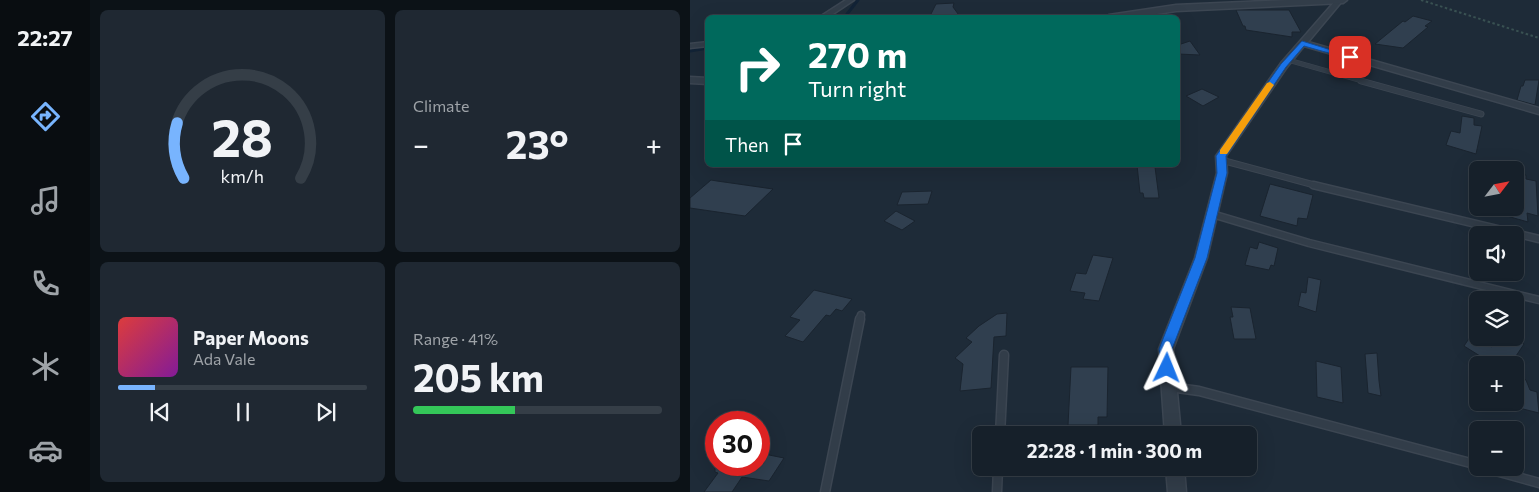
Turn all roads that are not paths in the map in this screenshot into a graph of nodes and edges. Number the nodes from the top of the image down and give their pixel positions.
1 (851, 0) edge
2 (1341, 0) edge
3 (826, 15) edge
4 (1129, 15) edge
5 (1302, 43) junction
6 (705, 44) edge
7 (690, 46) edge
8 (1288, 60) junction
9 (690, 80) edge
10 (705, 81) edge
11 (1539, 111) edge
12 (1481, 114) dead end
13 (1221, 160) junction
14 (1212, 214) junction
15 (1539, 239) edge
16 (1539, 300) edge
17 (861, 315) dead end
18 (1004, 354) dead end
19 (1169, 386) junction
20 (1000, 426) edge
21 (1172, 426) edge
22 (1469, 463) edge
23 (998, 476) edge
24 (1176, 476) edge
25 (1514, 476) edge
26 (1539, 483) edge
27 (825, 492) edge
28 (997, 492) edge
29 (1177, 492) edge

1 - 3 street
2 - 4 street
2 - 5 street
5 - 8 street
5 - 11 street
6 - 7 street
8 - 12 lane
8 - 13 street
9 - 10 street
13 - 14 street
13 - 15 lane
14 - 16 lane
14 - 19 street
17 - 27 lane
18 - 20 lane
19 - 21 street
19 - 22 lane
23 - 28 lane
24 - 29 street
25 - 26 lane

